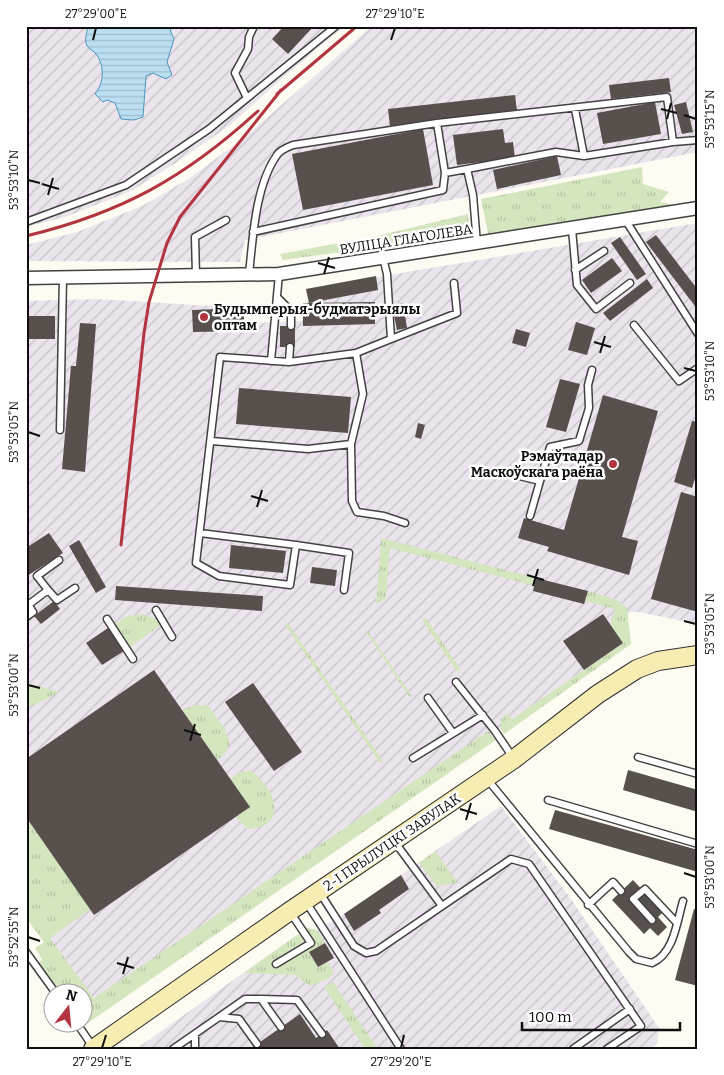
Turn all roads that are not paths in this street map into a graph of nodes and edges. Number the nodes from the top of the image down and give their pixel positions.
1 (254, 26) edge
2 (336, 26) edge
3 (247, 98) junction
4 (575, 109) junction
5 (437, 123) junction
6 (698, 140) edge
7 (673, 142) junction
8 (584, 156) junction
9 (467, 169) junction
10 (445, 173) junction
11 (698, 208) edge
12 (226, 220) dead end
13 (626, 221) junction
14 (26, 222) edge
15 (572, 229) junction
16 (253, 232) junction
17 (477, 244) junction
18 (604, 251) dead end
19 (383, 258) junction
20 (575, 270) junction
21 (249, 274) junction
22 (279, 274) junction
23 (196, 275) junction
24 (63, 277) junction
25 (26, 278) edge
26 (630, 283) dead end
27 (454, 284) dead end
28 (277, 297) junction
29 (634, 325) dead end
30 (291, 326) dead end
31 (698, 334) edge
32 (391, 339) junction
33 (290, 347) dead end
34 (356, 353) junction
35 (271, 361) junction
36 (289, 362) junction
37 (698, 368) edge
38 (592, 370) dead end
39 (60, 430) dead end
40 (212, 441) junction
41 (351, 444) junction
42 (511, 474) dead end
43 (540, 481) junction
44 (530, 516) dead end
45 (405, 523) dead end
46 (200, 533) junction
47 (296, 545) junction
48 (59, 560) dead end
49 (75, 588) dead end
50 (48, 590) junction
51 (344, 590) dead end
52 (27, 603) edge
53 (156, 610) dead end
54 (26, 616) edge
55 (107, 620) dead end
56 (172, 637) dead end
57 (698, 655) edge
58 (133, 659) dead end
59 (456, 682) dead end
60 (428, 698) dead end
61 (483, 715) junction
62 (453, 733) junction
63 (638, 757) dead end
64 (413, 758) dead end
65 (514, 759) junction
66 (698, 774) edge
67 (486, 778) junction
68 (548, 800) dead end
69 (394, 840) junction
70 (698, 844) edge
71 (621, 891) dead end
72 (312, 896) junction
73 (683, 901) dead end
74 (588, 905) junction
75 (442, 906) junction
76 (290, 911) junction
77 (652, 920) dead end
78 (676, 922) junction
79 (26, 952) edge
80 (276, 964) dead end
81 (48, 982) edge
82 (261, 999) junction
83 (630, 1009) junction
84 (219, 1017) junction
85 (281, 1027) dead end
86 (82, 1032) edge
87 (195, 1034) junction
88 (322, 1034) dead end
89 (257, 1044) dead end
90 (182, 1046) edge
91 (93, 1049) edge
92 (173, 1049) edge
93 (195, 1049) edge
94 (401, 1049) edge
95 (573, 1049) edge
96 (607, 1049) edge

1 - 3 lane
2 - 3 lane
3 - 14 lane
4 - 5 lane
4 - 7 lane
4 - 8 lane
5 - 10 lane
5 - 16 lane
6 - 7 lane
7 - 8 lane
8 - 9 lane
9 - 10 lane
9 - 17 lane
10 - 16 lane
11 - 13 street, ВУЛІЦА ГЛАГОЛЕВА
12 - 23 lane
13 - 15 street, ВУЛІЦА ГЛАГОЛЕВА
13 - 31 lane
15 - 17 street, ВУЛІЦА ГЛАГОЛЕВА
15 - 20 lane
16 - 21 lane
17 - 19 street, ВУЛІЦА ГЛАГОЛЕВА
18 - 20 lane
19 - 22 street, ВУЛІЦА ГЛАГОЛЕВА
19 - 32 lane
20 - 26 lane
21 - 22 street, ВУЛІЦА ГЛАГОЛЕВА
21 - 23 street, ВУЛІЦА ГЛАГОЛЕВА
22 - 28 lane
23 - 24 street, ВУЛІЦА ГЛАГОЛЕВА
24 - 25 street, ВУЛІЦА ГЛАГОЛЕВА
24 - 39 lane
27 - 32 lane
28 - 30 lane
28 - 35 lane
29 - 37 lane
32 - 34 lane
33 - 36 lane
34 - 36 lane
34 - 41 lane
35 - 36 lane
35 - 40 lane
38 - 43 lane
40 - 41 lane
40 - 46 lane
41 - 45 lane
42 - 43 lane
43 - 44 lane
46 - 47 lane
46 - 47 lane
47 - 51 lane
48 - 50 lane
49 - 50 lane
50 - 52 lane
52 - 54 lane
53 - 56 lane
55 - 58 lane
57 - 65 street, 2-І ПРЫЛУЦКІ ЗАВУЛАК
59 - 61 lane
60 - 62 lane
61 - 62 lane
61 - 65 lane
62 - 64 lane
63 - 66 lane
65 - 67 street, 2-І ПРЫЛУЦКІ ЗАВУЛАК
67 - 69 street, 2-І ПРЫЛУЦКІ ЗАВУЛАК
67 - 74 lane
68 - 70 lane
69 - 72 street, 2-І ПРЫЛУЦКІ ЗАВУЛАК
69 - 75 lane
71 - 74 lane
72 - 75 lane
72 - 76 street, 2-І ПРЫЛУЦКІ ЗАВУЛАК
72 - 94 lane
73 - 78 lane
74 - 78 lane
75 - 83 lane
76 - 80 lane
76 - 91 street, 2-І ПРЫЛУЦКІ ЗАВУЛАК
77 - 78 lane
79 - 81 lane
82 - 84 lane
82 - 85 lane
82 - 88 lane
83 - 95 lane
83 - 96 lane
84 - 87 lane
84 - 89 lane
86 - 91 lane
87 - 90 lane
87 - 93 lane
90 - 92 lane

